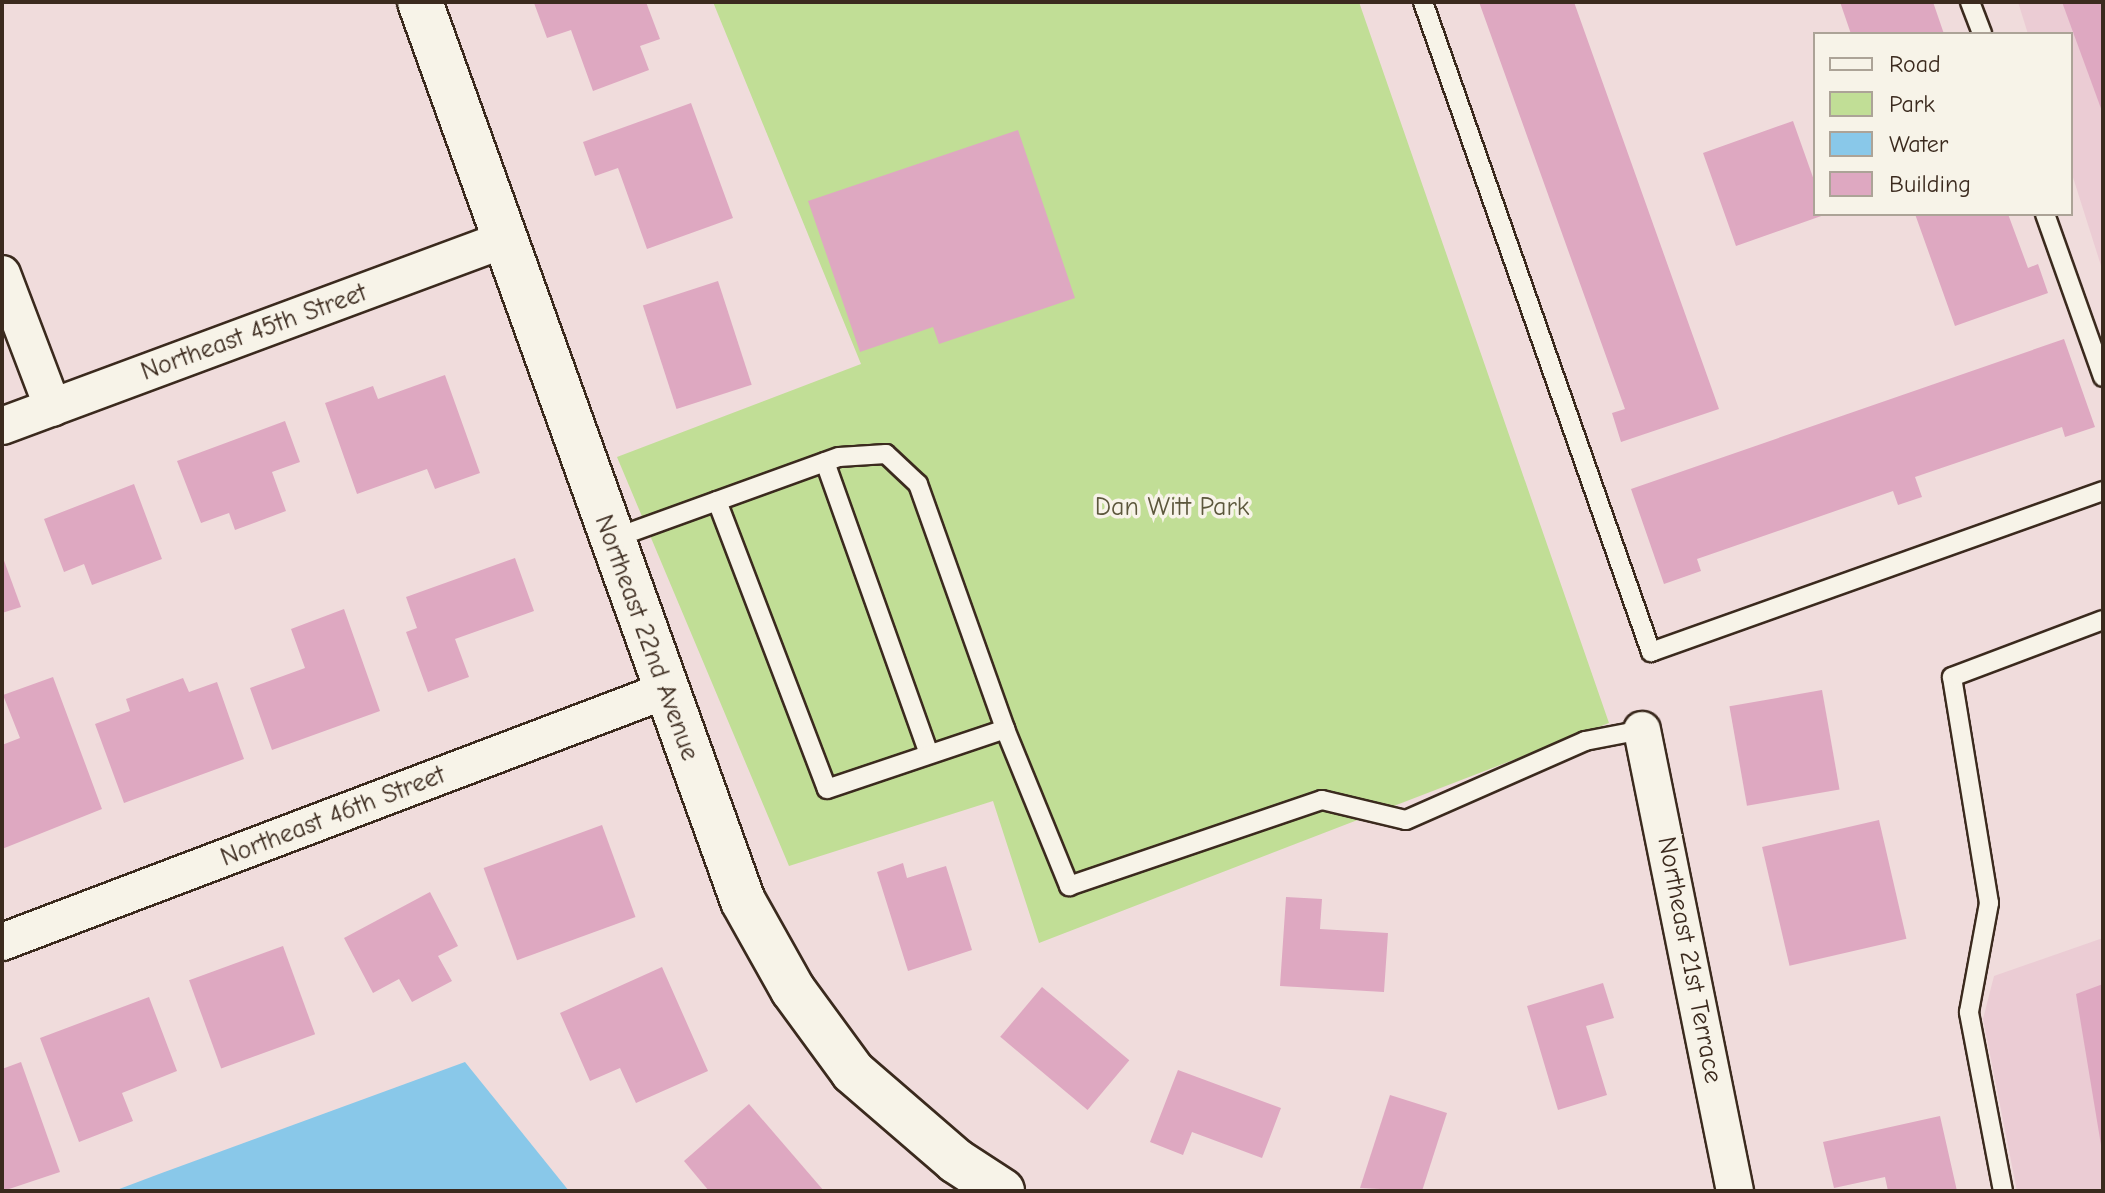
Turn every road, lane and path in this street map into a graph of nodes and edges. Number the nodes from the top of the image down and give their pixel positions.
1 (420, 2) edge
2 (1423, 2) edge
3 (1970, 2) edge
4 (1981, 32) edge
5 (2046, 216) edge
6 (506, 239) junction
7 (2, 274) edge
8 (2103, 377) edge
9 (53, 408) junction
10 (2, 426) edge
11 (825, 462) junction
12 (2103, 491) edge
13 (717, 501) junction
14 (611, 540) junction
15 (2103, 620) edge
16 (664, 691) junction
17 (1005, 729) junction
18 (1642, 730) joint
19 (929, 754) junction
20 (2, 942) edge
21 (1002, 1191) edge
22 (1735, 1191) edge
23 (2003, 1191) edge

1 - 6 street, Northeast 22nd Avenue
2 - 12 lane
3 - 4 lane
5 - 8 lane
6 - 9 street, Northeast 45th Street
6 - 14 street, Northeast 22nd Avenue
7 - 9 street
9 - 10 street, Northeast 45th Street
11 - 13 lane
11 - 17 lane
11 - 19 lane
13 - 14 lane
13 - 19 lane
14 - 16 street, Northeast 22nd Avenue
15 - 23 lane
16 - 20 street, Northeast 46th Street
16 - 21 street, Northeast 22nd Avenue
17 - 18 lane
17 - 19 lane
18 - 22 street, Northeast 21st Terrace

